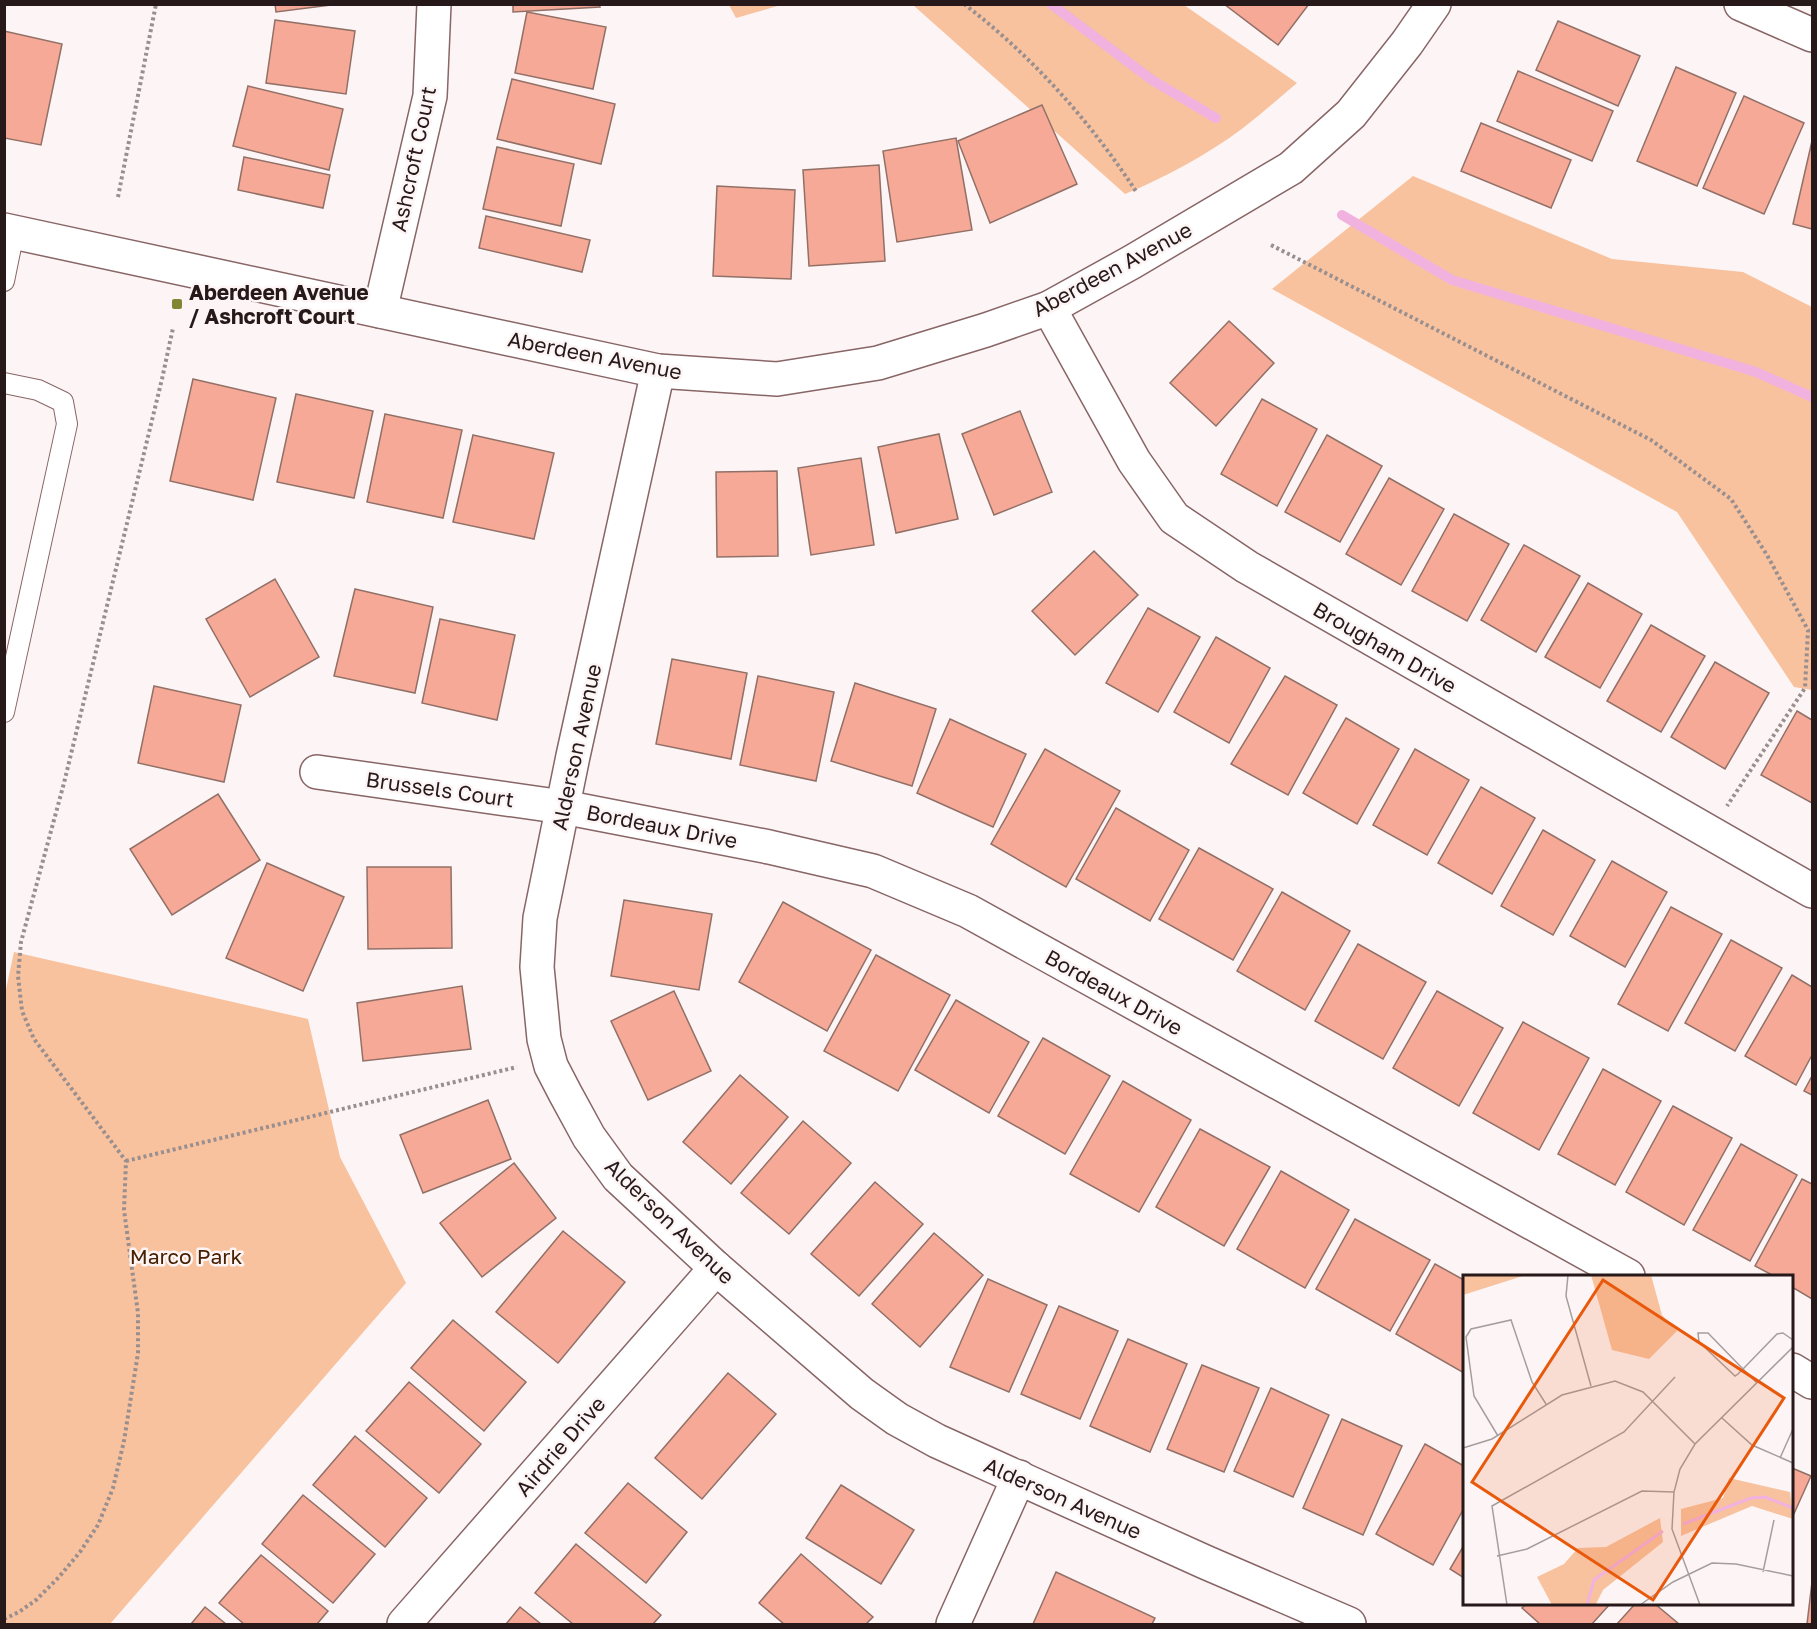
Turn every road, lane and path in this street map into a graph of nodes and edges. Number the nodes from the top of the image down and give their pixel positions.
1 (156, 4) edge
2 (434, 4) edge
3 (964, 4) edge
4 (1434, 4) edge
5 (1741, 4) edge
6 (1812, 35) edge
7 (1137, 194) dead end
8 (118, 197) dead end
9 (9, 231) edge
10 (1271, 245) dead end
11 (4, 281) edge
12 (1049, 308) junction
13 (380, 311) junction
14 (173, 328) dead end
15 (658, 371) junction
16 (4, 383) edge
17 (4, 712) edge
18 (317, 772) dead end
19 (563, 807) junction
20 (1710, 833) junction
21 (1812, 891) edge
22 (526, 1064) dead end
23 (126, 1161) junction
24 (716, 1268) junction
25 (1626, 1275) edge
26 (1793, 1371) edge
27 (1812, 1382) edge
28 (1019, 1477) junction
29 (4, 1619) edge
30 (404, 1624) edge
31 (953, 1624) edge
32 (1349, 1624) edge

1 - 8 path
2 - 13 street, Ashcroft Court
3 - 7 path
4 - 12 street, Aberdeen Avenue
5 - 6 street
9 - 11 lane
9 - 13 street, Aberdeen Avenue
10 - 20 path
12 - 15 street, Aberdeen Avenue
12 - 20 street, Brougham Drive
13 - 15 street, Aberdeen Avenue
14 - 23 path
15 - 19 street, Alderson Avenue
16 - 17 lane
18 - 19 street, Brussels Court
19 - 24 street, Alderson Avenue
19 - 25 street, Bordeaux Drive
20 - 21 street, Brougham Drive
22 - 23 path
23 - 29 path
24 - 28 street, Alderson Avenue
24 - 30 street, Airdrie Drive
26 - 27 street
28 - 31 street
28 - 32 street, Alderson Avenue

